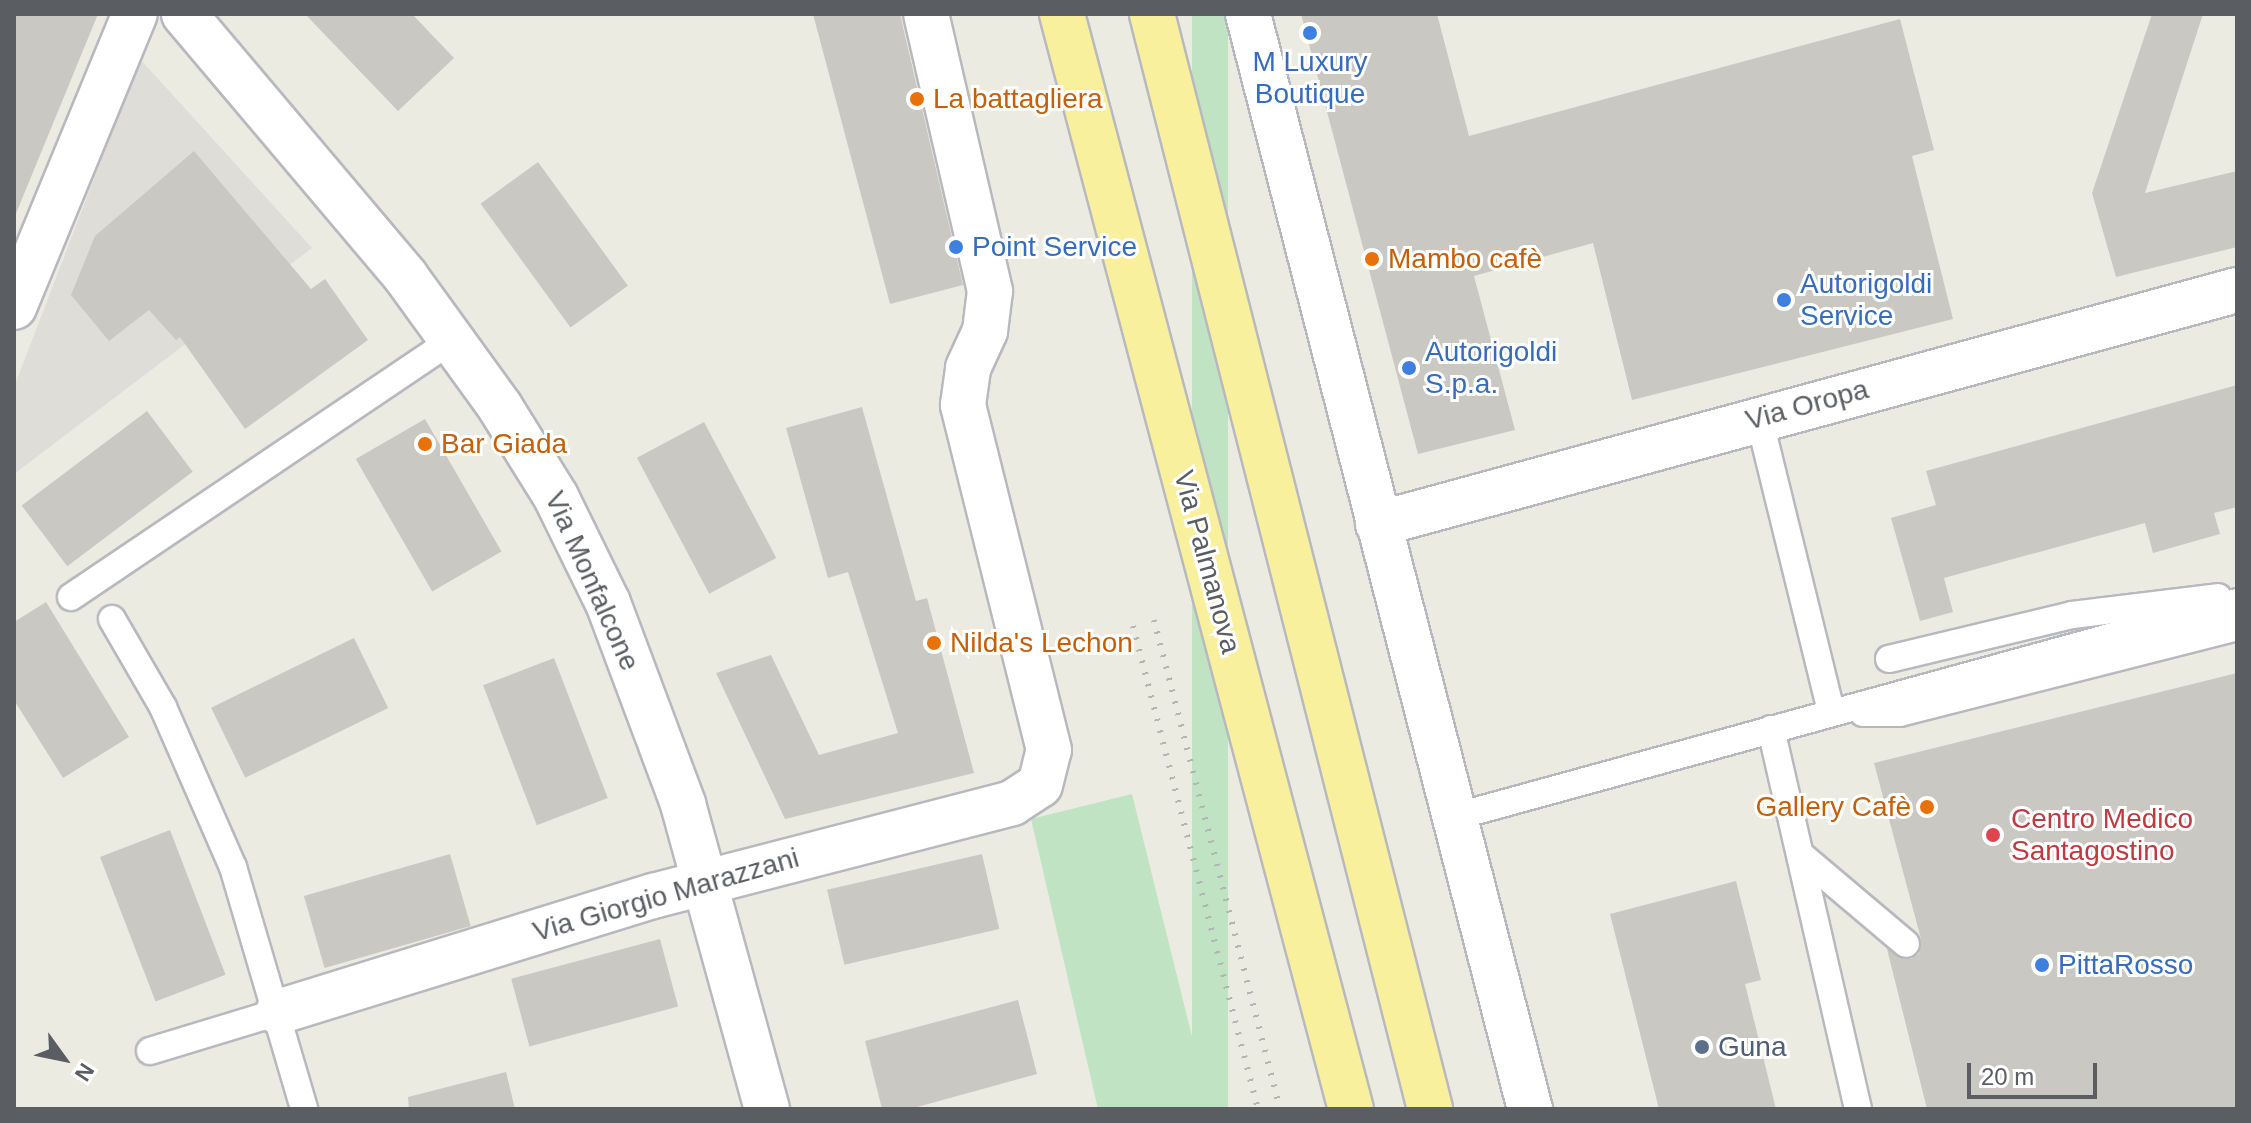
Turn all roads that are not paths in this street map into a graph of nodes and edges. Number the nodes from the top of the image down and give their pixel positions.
1 (135, 14) edge
2 (184, 14) edge
3 (926, 14) edge
4 (1062, 14) edge
5 (1152, 14) edge
6 (1248, 14) edge
7 (2237, 290) edge
8 (14, 307) edge
9 (453, 339) junction
10 (1759, 418) junction
11 (1378, 524) junction
12 (2237, 595) edge
13 (71, 597) dead end
14 (2237, 602) edge
15 (112, 619) dead end
16 (2237, 627) edge
17 (1889, 659) dead end
18 (1831, 712) junction
19 (1771, 729) junction
20 (1454, 817) junction
21 (1802, 856) junction
22 (707, 881) junction
23 (1906, 944) dead end
24 (278, 1012) junction
25 (150, 1051) dead end
26 (304, 1109) edge
27 (767, 1109) edge
28 (1351, 1109) edge
29 (1430, 1109) edge
30 (1530, 1109) edge
31 (1858, 1109) edge

1 - 8 street
2 - 9 street, Via Monfalcone
3 - 22 street, Via Giorgio Marazzani
4 - 28 highway, Via Palmanova
5 - 29 highway
6 - 11 street
7 - 10 street, Via Oropa
9 - 13 lane
9 - 22 street, Via Monfalcone
10 - 11 street, Via Oropa
10 - 18 lane
11 - 20 street
12 - 17 lane
14 - 18 lane
15 - 24 lane
16 - 18 lane
18 - 19 lane
19 - 20 lane
19 - 21 lane
20 - 30 street
21 - 23 lane
21 - 31 lane
22 - 24 street, Via Giorgio Marazzani
22 - 27 street, Via Monfalcone
24 - 25 lane, Via Giorgio Marazzani
24 - 26 lane

